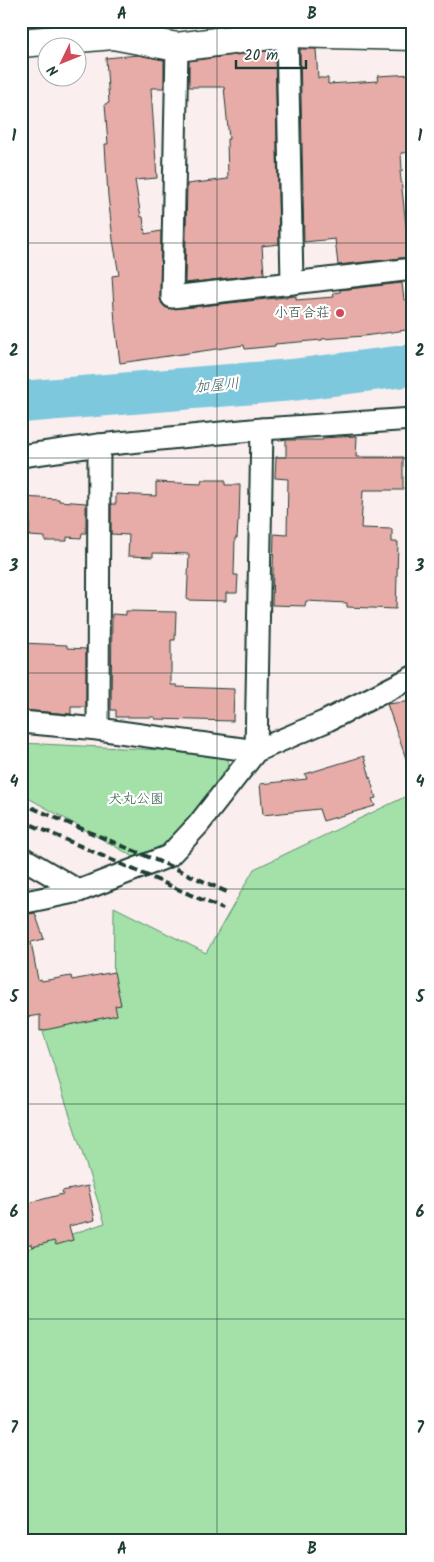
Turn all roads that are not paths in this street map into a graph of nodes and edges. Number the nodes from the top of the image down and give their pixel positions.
1 (113, 28) edge
2 (287, 33) junction
3 (413, 36) edge
4 (21, 43) edge
5 (177, 47) junction
6 (413, 270) edge
7 (292, 283) junction
8 (413, 419) edge
9 (262, 428) junction
10 (99, 445) junction
11 (21, 456) edge
12 (413, 678) edge
13 (21, 722) edge
14 (98, 729) junction
15 (256, 751) junction
16 (21, 857) edge
17 (79, 891) junction
18 (21, 903) edge

1 - 4 main road
1 - 5 main road
2 - 3 main road
2 - 5 main road
2 - 7 street
5 - 7 street
6 - 7 street
8 - 9 street
9 - 10 street
9 - 15 street
10 - 11 street
10 - 14 street
12 - 15 street
13 - 14 street
14 - 15 street
15 - 17 street
16 - 17 street
17 - 18 street

